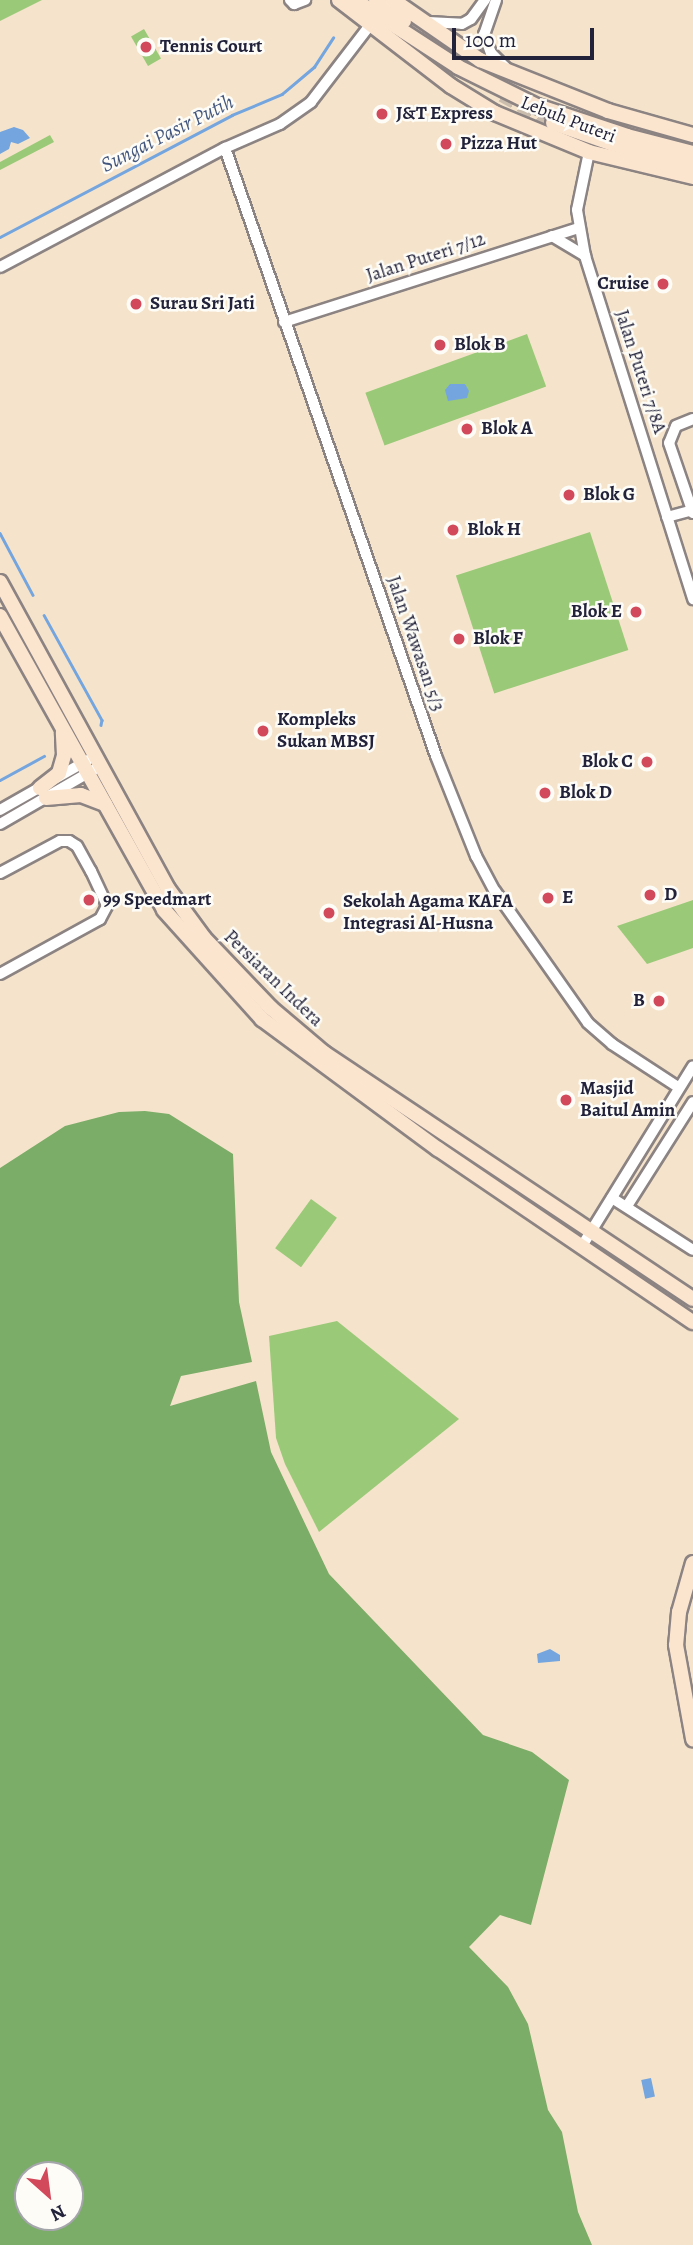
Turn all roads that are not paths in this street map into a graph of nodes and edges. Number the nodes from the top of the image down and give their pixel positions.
1 (290, 0) edge
2 (305, 0) edge
3 (339, 0) edge
4 (348, 0) edge
5 (355, 0) edge
6 (376, 0) edge
7 (393, 0) edge
8 (485, 0) edge
9 (496, 0) edge
10 (373, 20) junction
11 (404, 21) tunnel mouth
12 (427, 21) junction
13 (509, 72) junction
14 (553, 123) tunnel mouth
15 (693, 135) edge
16 (225, 148) junction
17 (589, 152) junction
18 (693, 153) edge
19 (693, 165) edge
20 (693, 177) edge
21 (577, 210) junction
22 (579, 228) junction
23 (552, 236) junction
24 (585, 256) junction
25 (0, 267) edge
26 (284, 322) junction
27 (693, 419) edge
28 (693, 511) edge
29 (667, 517) junction
30 (0, 582) edge
31 (693, 599) edge
32 (0, 617) edge
33 (62, 730) junction
34 (92, 764) junction
35 (43, 793) junction
36 (105, 804) junction
37 (0, 810) edge
38 (0, 824) edge
39 (0, 873) edge
40 (0, 974) edge
41 (693, 1066) edge
42 (678, 1087) junction
43 (693, 1102) edge
44 (612, 1198) junction
45 (628, 1206) junction
46 (592, 1230) junction
47 (582, 1246) junction
48 (693, 1250) edge
49 (693, 1299) edge
50 (693, 1322) edge
51 (693, 1563) edge
52 (693, 1739) edge

1 - 2 street
3 - 10 main road, Lebuh Puteri
4 - 10 main road
5 - 10 main road
6 - 11 main road
7 - 12 main road, Lebuh Puteri
8 - 12 street
9 - 13 street
10 - 16 street
10 - 17 main road, Lebuh Puteri
10 - 18 main road
12 - 13 main road, Lebuh Puteri
13 - 15 main road, Lebuh Puteri
14 - 19 main road
16 - 25 street
16 - 26 street, Jalan Wawasan 5/3
17 - 20 main road, Lebuh Puteri
17 - 21 street, Jalan Puteri 7/8A
21 - 22 street, Jalan Puteri 7/8A
21 - 23 street
22 - 23 street, Jalan Puteri 7/12
22 - 24 street, Jalan Puteri 7/8A
23 - 24 street
23 - 26 street, Jalan Puteri 7/12
24 - 29 street, Jalan Puteri 7/8A
26 - 42 street, Jalan Wawasan 5/3
27 - 28 street
28 - 29 street
29 - 31 street, Jalan Puteri 7/8A
30 - 34 main road, Persiaran Indera
32 - 33 main road, Persiaran Indera
33 - 34 main road, Persiaran Indera
33 - 35 main road
34 - 35 street
34 - 36 main road, Persiaran Indera
34 - 46 main road, Persiaran Indera
35 - 36 main road
35 - 37 street
35 - 38 street
36 - 47 main road, Persiaran Indera
39 - 40 street
41 - 42 street
42 - 44 street
43 - 45 street
44 - 45 street
44 - 46 street
45 - 48 street
46 - 47 street
46 - 49 main road, Persiaran Indera
47 - 50 main road, Persiaran Indera
51 - 52 main road

